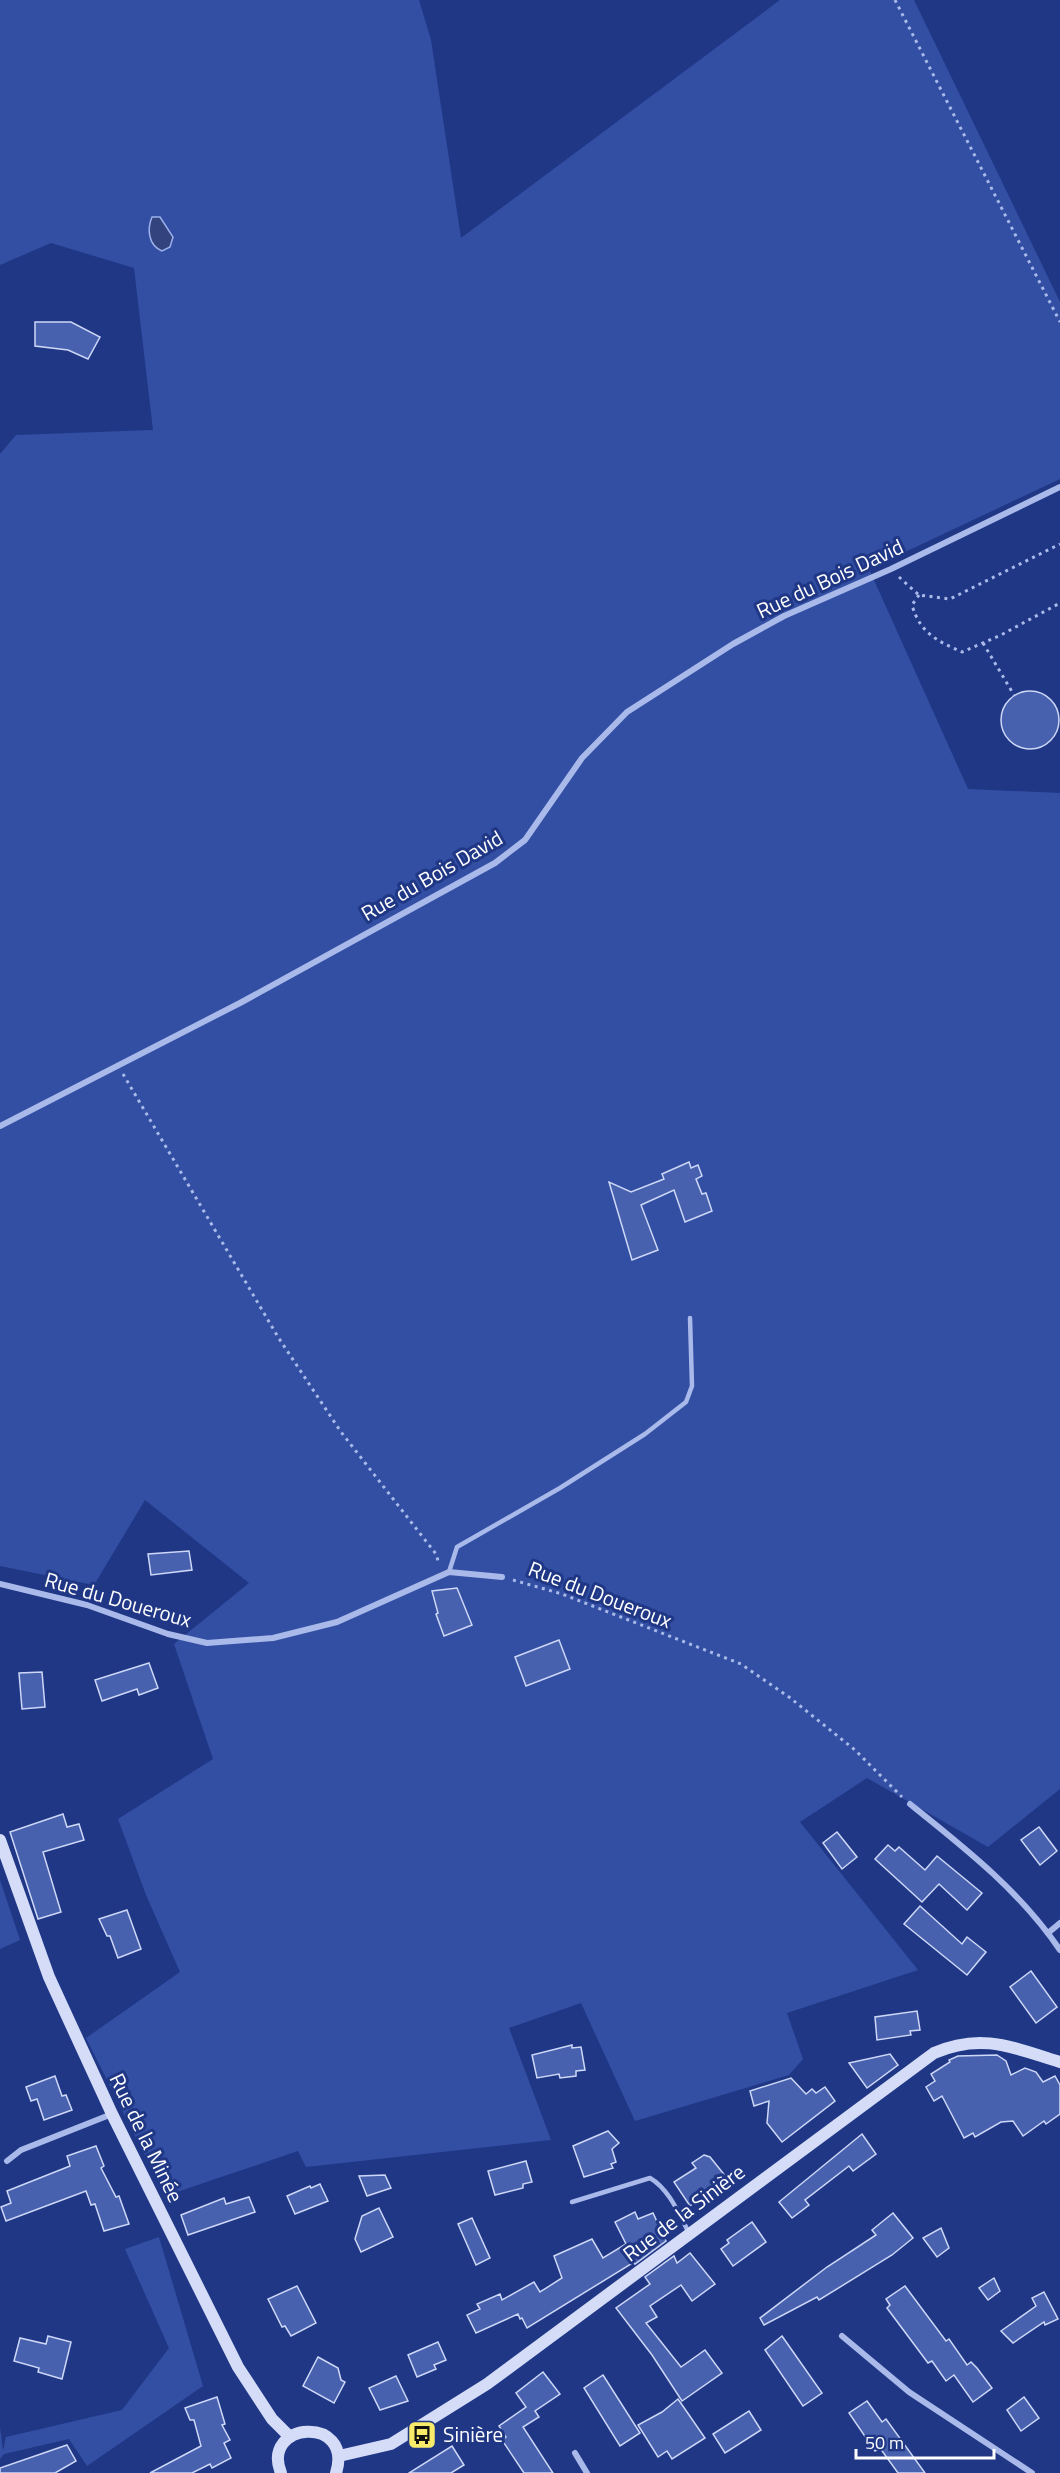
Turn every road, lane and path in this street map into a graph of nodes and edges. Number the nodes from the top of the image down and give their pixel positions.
1 (895, 0) edge
2 (1060, 322) edge
3 (1060, 487) edge
4 (1060, 544) edge
5 (891, 569) junction
6 (919, 595) junction
7 (1060, 603) edge
8 (983, 643) junction
9 (1014, 695) dead end
10 (118, 1066) junction
11 (0, 1126) edge
12 (690, 1318) dead end
13 (449, 1572) junction
14 (441, 1575) junction
15 (502, 1577) joint
16 (0, 1584) edge
17 (910, 1804) joint
18 (0, 1840) edge
19 (1060, 1923) edge
20 (1048, 1933) junction
21 (1060, 1950) edge
22 (1060, 2062) edge
23 (112, 2114) junction
24 (7, 2161) dead end
25 (572, 2202) dead end
26 (689, 2233) junction
27 (842, 2336) dead end
28 (290, 2437) junction
29 (575, 2453) dead end
30 (339, 2456) junction
31 (281, 2473) edge
32 (336, 2473) edge
33 (587, 2473) edge
34 (1032, 2473) edge

1 - 2 path
3 - 5 street, Rue du Bois David
4 - 6 path
5 - 6 path
5 - 10 street, Rue du Bois David
6 - 8 path
7 - 8 path
8 - 9 path
10 - 11 street, Rue du Bois David
10 - 14 path
12 - 13 lane
13 - 14 street, Rue du Doueroux
13 - 15 street, Rue du Doueroux
14 - 16 street, Rue du Doueroux
15 - 17 path, Rue du Doueroux
17 - 20 street
18 - 23 street, Rue de la Minée
19 - 20 street
20 - 21 street
22 - 26 street, Rue de la Sinière
23 - 24 street
23 - 28 street, Rue de la Minée
25 - 26 lane
26 - 30 street, Rue de la Sinière
27 - 34 street
28 - 30 street
28 - 31 street
29 - 33 street
30 - 32 street

